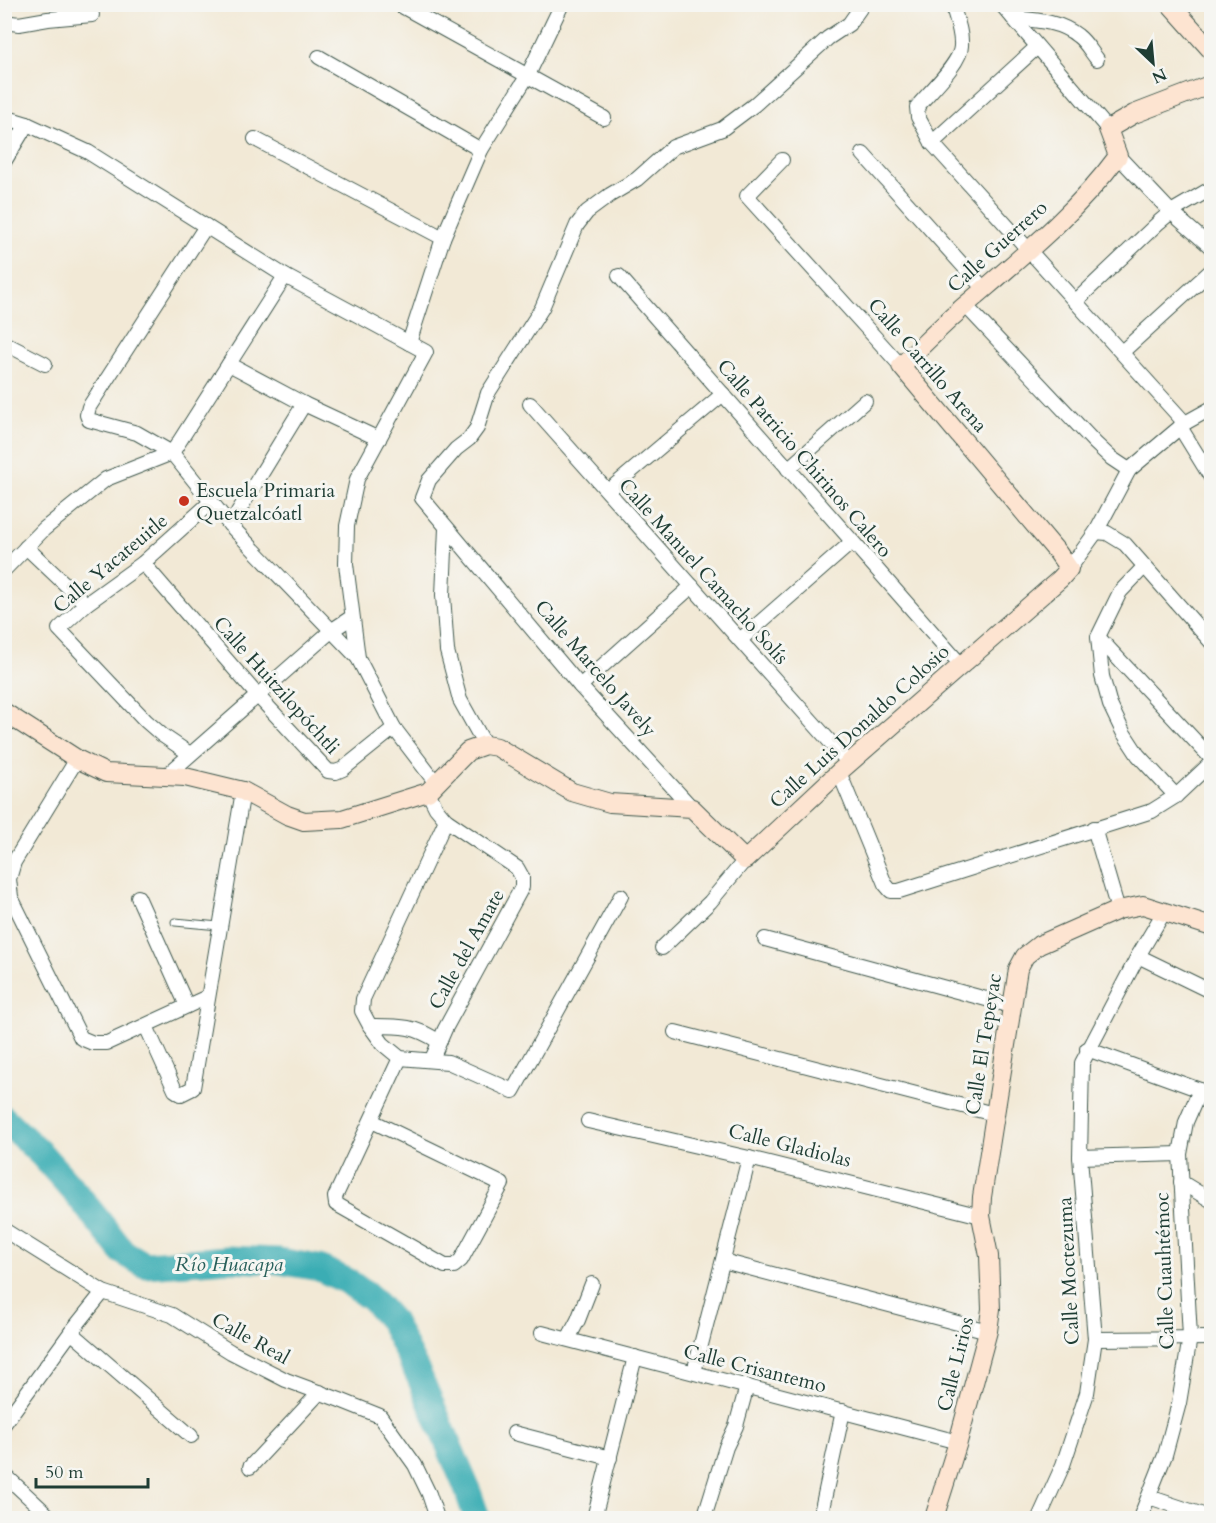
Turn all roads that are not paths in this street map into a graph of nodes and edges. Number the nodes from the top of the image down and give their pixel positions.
1 (399, 4) edge
2 (562, 4) edge
3 (863, 4) edge
4 (952, 4) edge
5 (1001, 4) edge
6 (1170, 4) edge
7 (92, 15) dead end
8 (1013, 18) junction
9 (4, 22) edge
10 (1037, 47) junction
11 (1212, 51) edge
12 (319, 57) dead end
13 (1097, 59) dead end
14 (528, 75) junction
15 (1212, 84) edge
16 (4, 117) edge
17 (604, 118) dead end
18 (27, 124) junction
19 (1108, 129) junction
20 (255, 139) dead end
21 (932, 143) junction
22 (481, 150) junction
23 (863, 154) dead end
24 (1118, 156) junction
25 (782, 160) dead end
26 (4, 162) edge
27 (1212, 188) edge
28 (1171, 212) junction
29 (206, 226) junction
30 (443, 238) junction
31 (1212, 248) edge
32 (1029, 251) junction
33 (1212, 270) edge
34 (285, 276) junction
35 (619, 276) dead end
36 (984, 289) junction
37 (1076, 301) junction
38 (965, 305) junction
39 (4, 343) edge
40 (410, 343) junction
41 (1122, 352) junction
42 (45, 364) dead end
43 (229, 364) junction
44 (901, 366) junction
45 (723, 394) junction
46 (865, 401) dead end
47 (304, 404) junction
48 (530, 404) dead end
49 (1212, 408) edge
50 (1182, 425) junction
51 (379, 439) junction
52 (172, 453) junction
53 (788, 469) junction
54 (1129, 470) junction
55 (1212, 479) edge
56 (608, 491) junction
57 (211, 502) junction
58 (230, 525) junction
59 (446, 528) junction
60 (1096, 532) junction
61 (852, 542) junction
62 (26, 547) junction
63 (143, 563) junction
64 (1144, 567) junction
65 (1069, 569) junction
66 (4, 570) edge
67 (692, 586) junction
68 (86, 604) junction
69 (352, 617) junction
70 (331, 631) junction
71 (1098, 637) junction
72 (740, 640) junction
73 (1212, 643) edge
74 (358, 658) junction
75 (961, 665) junction
76 (580, 686) junction
77 (257, 695) junction
78 (4, 712) edge
79 (394, 728) junction
80 (485, 745) junction
81 (190, 754) junction
82 (77, 759) junction
83 (1212, 760) edge
84 (844, 768) junction
85 (166, 776) junction
86 (432, 788) junction
87 (243, 791) junction
88 (1176, 796) junction
89 (692, 808) junction
90 (446, 820) junction
91 (1094, 828) junction
92 (745, 860) junction
93 (621, 896) dead end
94 (138, 897) dead end
95 (1118, 910) junction
96 (1164, 912) junction
97 (175, 922) dead end
98 (219, 926) junction
99 (1212, 927) edge
100 (765, 939) dead end
101 (662, 948) dead end
102 (1138, 956) junction
103 (1212, 992) edge
104 (207, 997) junction
105 (187, 1006) junction
106 (1012, 1006) junction
107 (146, 1026) junction
108 (370, 1026) junction
109 (675, 1032) dead end
110 (439, 1042) junction
111 (1087, 1049) junction
112 (400, 1058) junction
113 (432, 1059) junction
114 (1206, 1094) edge
115 (994, 1114) junction
116 (372, 1121) junction
117 (588, 1121) dead end
118 (1179, 1154) junction
119 (1080, 1157) junction
120 (748, 1158) junction
121 (1181, 1182) junction
122 (1212, 1201) edge
123 (981, 1216) junction
124 (4, 1230) edge
125 (723, 1261) junction
126 (592, 1284) dead end
127 (103, 1292) junction
128 (988, 1331) junction
129 (70, 1332) junction
130 (542, 1333) dead end
131 (1190, 1337) junction
132 (1212, 1338) edge
133 (567, 1339) junction
134 (1095, 1339) junction
135 (635, 1357) junction
136 (694, 1372) junction
137 (747, 1386) junction
138 (320, 1392) junction
139 (843, 1411) junction
140 (4, 1424) edge
141 (514, 1433) dead end
142 (191, 1436) dead end
143 (958, 1442) junction
144 (610, 1458) junction
145 (250, 1467) dead end
146 (4, 1474) edge
147 (1149, 1497) junction
148 (51, 1518) edge
149 (437, 1518) edge
150 (594, 1518) edge
151 (704, 1518) edge
152 (820, 1518) edge
153 (934, 1518) edge
154 (1039, 1518) edge
155 (1140, 1518) edge
156 (1212, 1518) edge

1 - 14 street
2 - 14 street
3 - 59 street, Calle Marcelo Javely
4 - 21 street
5 - 8 street
6 - 11 street
7 - 9 street
8 - 10 street
8 - 13 street
10 - 19 street
10 - 21 street
12 - 22 street
14 - 17 street
14 - 22 street
15 - 19 street
16 - 18 street
18 - 26 street
18 - 29 street
19 - 24 street
20 - 30 street
21 - 32 street
22 - 30 street
23 - 36 street
24 - 28 street
24 - 32 street, Calle Guerrero
25 - 44 street, Calle Carrillo Arena
27 - 28 street
28 - 31 street
28 - 37 street
29 - 34 street
29 - 52 street
30 - 40 street
32 - 36 street, Calle Guerrero
32 - 37 street
33 - 41 street
34 - 40 street
34 - 43 street
35 - 45 street, Calle Patricio Chirinos Calero
36 - 38 street, Calle Guerrero
37 - 41 street
38 - 44 street, Calle Guerrero
38 - 54 street
39 - 42 street
40 - 51 street
41 - 50 street
43 - 47 street
43 - 52 street
44 - 65 street, Calle Carrillo Arena
45 - 53 street, Calle Patricio Chirinos Calero
45 - 56 street
46 - 53 street
47 - 51 street
47 - 58 street
48 - 56 street, Calle Manuel Camacho Solís
49 - 50 street
50 - 54 street
50 - 55 street
51 - 69 street
52 - 57 street
52 - 62 street
53 - 61 street, Calle Patricio Chirinos Calero
54 - 60 street
56 - 67 street, Calle Manuel Camacho Solís
57 - 58 street
57 - 63 street, Calle Yacateuitle
58 - 70 street
59 - 76 street, Calle Marcelo Javely
59 - 80 street
60 - 64 street
60 - 65 street
61 - 72 street
61 - 75 street, Calle Patricio Chirinos Calero
62 - 66 street
62 - 68 street
63 - 68 street, Calle Yacateuitle
63 - 77 street, Calle Huitzilopóchtli
64 - 71 street
64 - 73 street
65 - 75 street, Calle Luis Donaldo Colosio
67 - 72 street, Calle Manuel Camacho Solís
67 - 76 street
68 - 81 street, Calle Yacateuitle
69 - 70 street
69 - 74 street
70 - 74 street
70 - 77 street
71 - 83 street
71 - 88 street
72 - 84 street, Calle Manuel Camacho Solís
74 - 79 street, Calle del Amate
75 - 84 street, Calle Luis Donaldo Colosio
76 - 89 street, Calle Marcelo Javely
77 - 79 street, Calle Huitzilopóchtli
77 - 81 street
78 - 82 street
79 - 86 street, Calle del Amate
80 - 86 street
80 - 89 street
81 - 85 street
82 - 85 street
82 - 107 street
83 - 88 street
84 - 91 street, Calle Manuel Camacho Solís
84 - 92 street, Calle Luis Donaldo Colosio
85 - 87 street
86 - 87 street
86 - 90 street, Calle del Amate
87 - 98 street
88 - 91 street
89 - 92 street, Calle Marcelo Javely
90 - 108 street
90 - 110 street, Calle del Amate
91 - 95 street
92 - 101 street, Calle Luis Donaldo Colosio
93 - 113 street
94 - 105 street
95 - 96 street, Calle El Tepeyac
95 - 106 street, Calle El Tepeyac
96 - 99 street, Calle El Tepeyac
96 - 102 street, Calle Moctezuma
97 - 98 lane
98 - 104 street
100 - 106 street
102 - 103 street
102 - 111 street, Calle Moctezuma
104 - 105 street
104 - 107 street
105 - 107 street
106 - 115 street, Calle El Tepeyac
108 - 110 street
108 - 112 street
109 - 115 street
110 - 113 street, Calle del Amate
111 - 114 street
111 - 119 street, Calle Moctezuma
112 - 113 street
112 - 116 street
114 - 118 street, Calle Cuauhtémoc
115 - 123 street, Calle El Tepeyac
116 - 116 street
117 - 120 street, Calle Gladiolas
118 - 119 street
118 - 121 street, Calle Cuauhtémoc
119 - 134 street, Calle Moctezuma
120 - 123 street, Calle Gladiolas
120 - 125 street
121 - 122 street
121 - 131 street, Calle Cuauhtémoc
123 - 128 street, Calle Lirios
124 - 127 street, Calle Real
125 - 128 street
125 - 136 street
126 - 133 street
127 - 129 street
127 - 138 street, Calle Real
128 - 143 street, Calle Lirios
129 - 140 street
129 - 142 street
130 - 133 street, Calle Crisantemo
131 - 132 street
131 - 134 street
131 - 147 street, Calle Cuauhtémoc
133 - 135 street, Calle Crisantemo
134 - 154 street, Calle Moctezuma
135 - 136 street, Calle Crisantemo
135 - 144 street
136 - 137 street, Calle Crisantemo
137 - 139 street, Calle Crisantemo
137 - 151 street
138 - 145 street
138 - 149 street, Calle Real
139 - 143 street, Calle Crisantemo
139 - 152 street
141 - 144 street
143 - 153 street, Calle Lirios
144 - 150 street
146 - 148 street
147 - 155 street, Calle Cuauhtémoc
147 - 156 street

